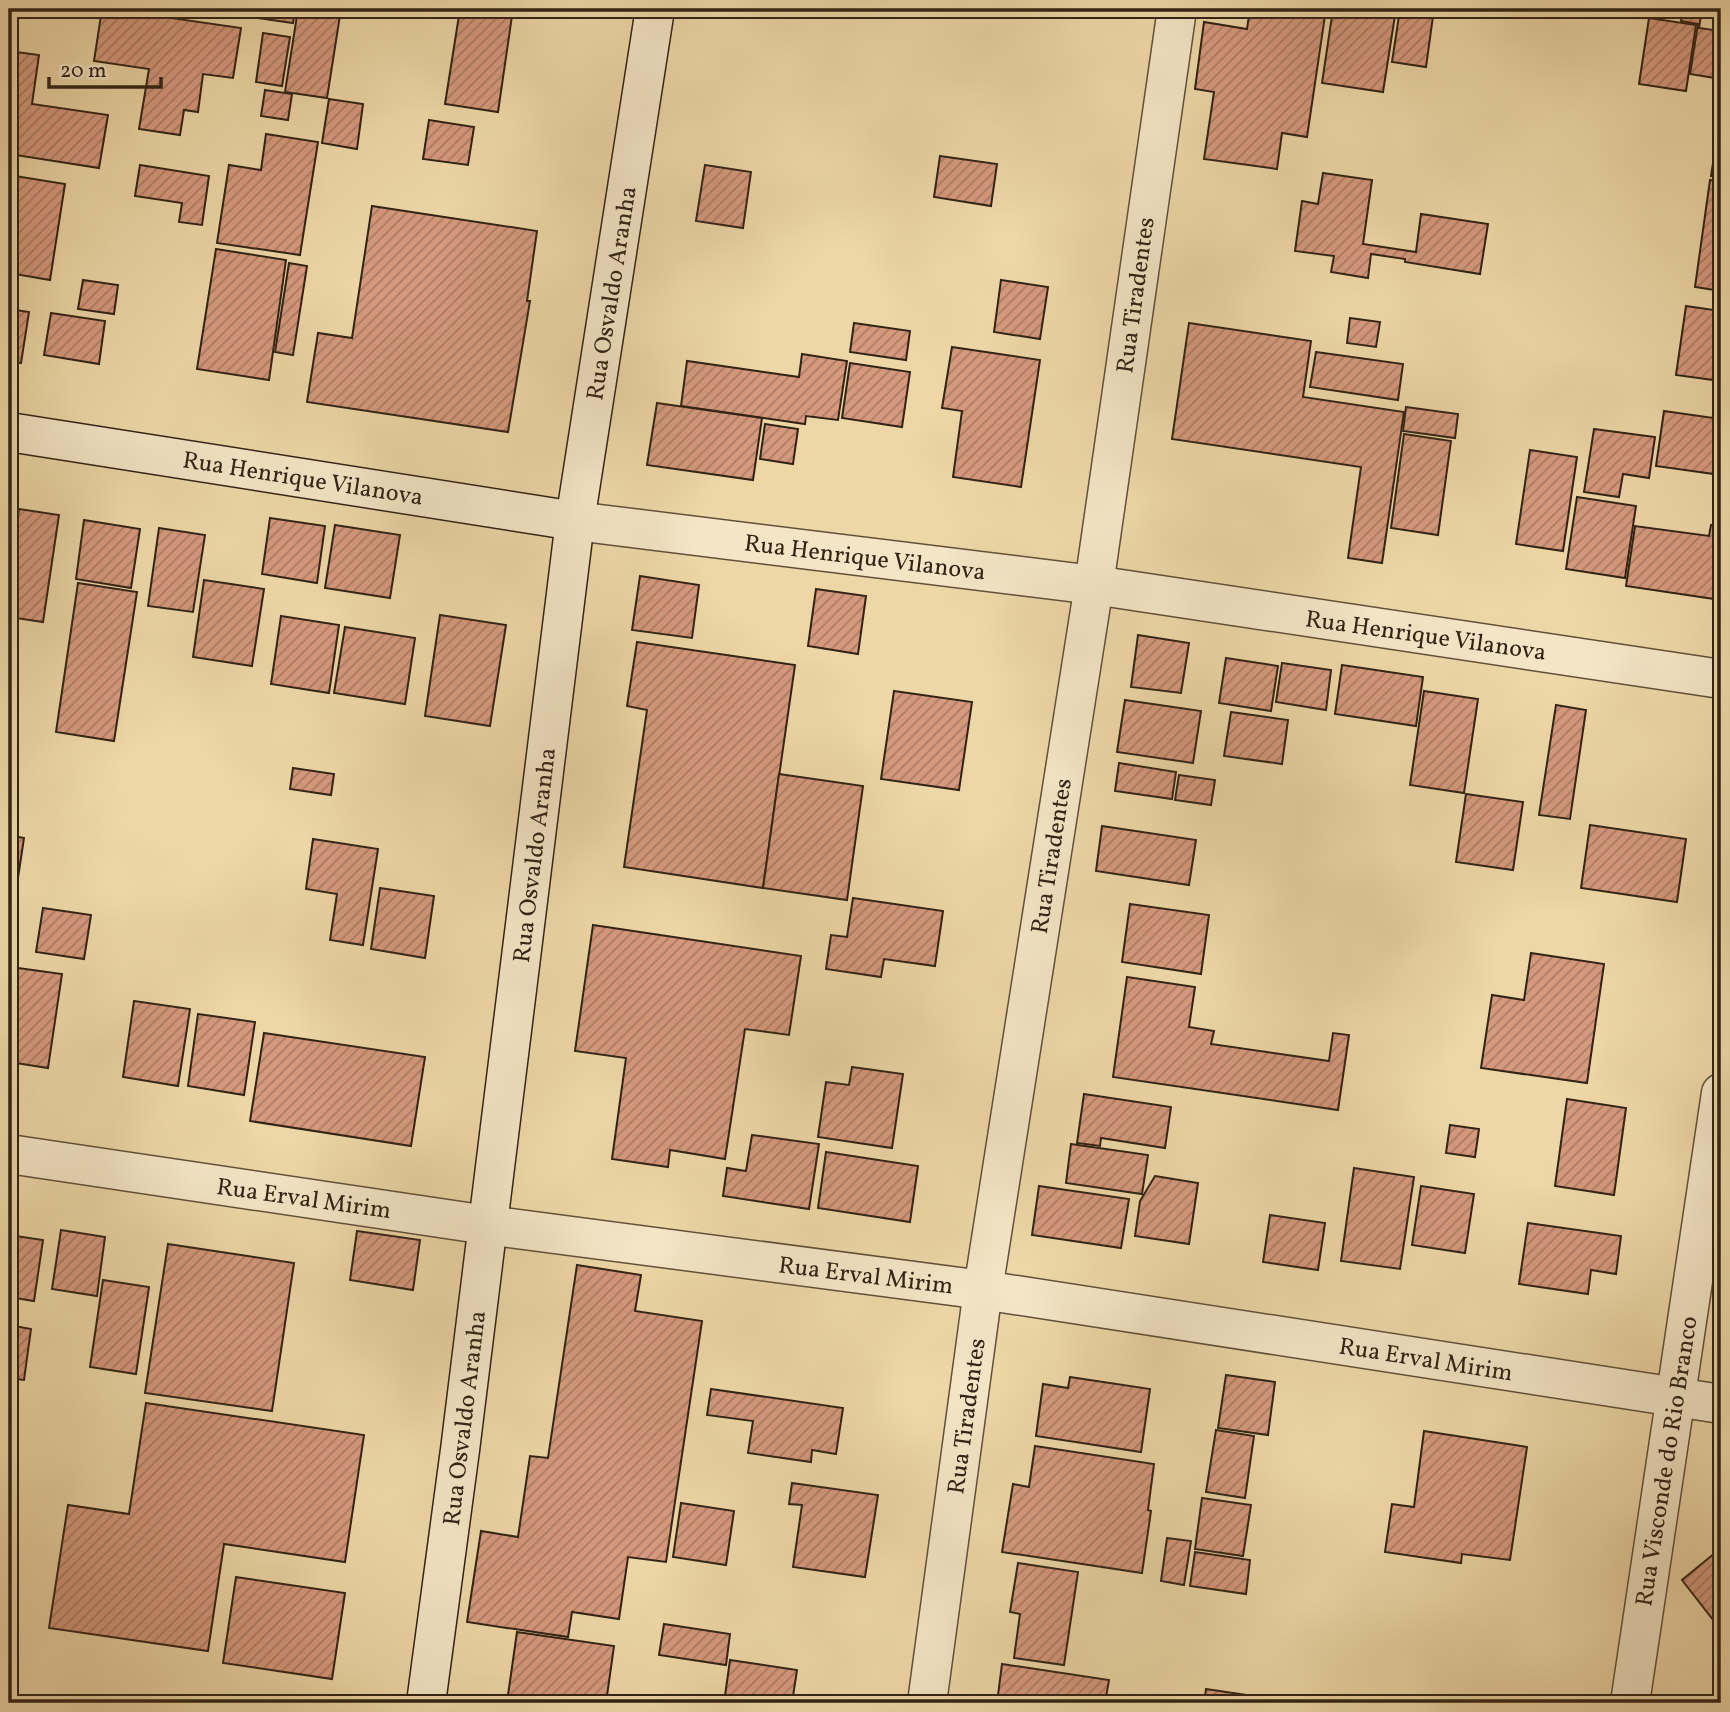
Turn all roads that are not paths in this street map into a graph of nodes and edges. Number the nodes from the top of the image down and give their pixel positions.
1 (655, 9) edge
2 (1177, 9) edge
3 (9, 432) edge
4 (575, 521) junction
5 (1094, 585) junction
6 (1721, 679) edge
7 (1721, 1093) edge
8 (9, 1154) edge
9 (487, 1225) junction
10 (984, 1290) junction
11 (1676, 1397) junction
12 (1721, 1404) edge
13 (426, 1703) edge
14 (928, 1703) edge
15 (1630, 1703) edge

1 - 4 street, Rua Osvaldo Aranha
2 - 5 street, Rua Tiradentes
3 - 4 street, Rua Henrique Vilanova
4 - 5 street, Rua Henrique Vilanova
4 - 9 street, Rua Osvaldo Aranha
5 - 6 street, Rua Henrique Vilanova
5 - 10 street, Rua Tiradentes
7 - 11 street, Rua Visconde do Rio Branco
8 - 9 street, Rua Erval Mirim
9 - 10 street, Rua Erval Mirim
9 - 13 street, Rua Osvaldo Aranha
10 - 11 street, Rua Erval Mirim
10 - 14 street, Rua Tiradentes
11 - 12 street, Rua Erval Mirim
11 - 15 street, Rua Visconde do Rio Branco

